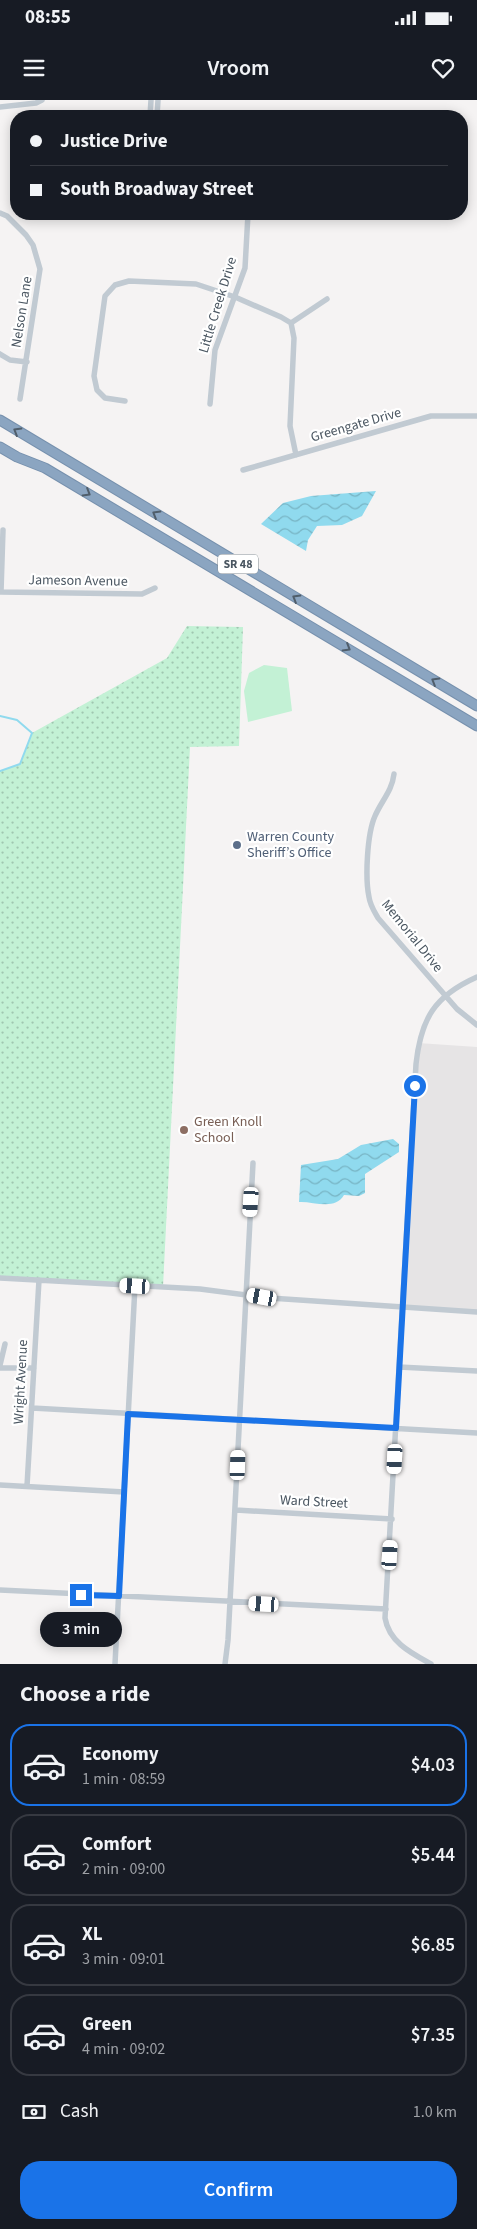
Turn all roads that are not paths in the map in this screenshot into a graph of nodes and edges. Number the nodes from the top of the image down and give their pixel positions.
1 (42, 100) edge
2 (0, 107) edge
3 (11, 220) edge
4 (248, 220) edge
5 (235, 297) junction
6 (327, 299) dead end
7 (291, 323) junction
8 (0, 354) edge
9 (26, 362) junction
10 (20, 400) dead end
11 (125, 401) dead end
12 (210, 404) dead end
13 (477, 416) edge
14 (0, 420) edge
15 (0, 441) edge
16 (0, 447) edge
17 (296, 455) junction
18 (45, 468) junction
19 (243, 470) dead end
20 (3, 530) dead end
21 (155, 588) dead end
22 (0, 592) edge
23 (477, 706) edge
24 (477, 726) edge
25 (394, 774) dead end
26 (477, 977) edge
27 (445, 996) junction
28 (477, 1025) edge
29 (253, 1164) dead end
30 (0, 1278) edge
31 (39, 1280) junction
32 (135, 1286) junction
33 (246, 1294) junction
34 (403, 1307) junction
35 (477, 1312) edge
36 (5, 1344) dead end
37 (0, 1366) edge
38 (399, 1367) junction
39 (34, 1368) junction
40 (477, 1371) edge
41 (32, 1408) junction
42 (128, 1414) junction
43 (240, 1419) junction
44 (396, 1428) junction
45 (477, 1433) edge
46 (0, 1485) edge
47 (28, 1486) junction
48 (124, 1492) junction
49 (236, 1510) junction
50 (392, 1519) junction
51 (0, 1590) edge
52 (119, 1596) junction
53 (230, 1602) junction
54 (386, 1609) junction
55 (115, 1664) edge
56 (225, 1664) edge
57 (430, 1664) edge

1 - 2 street
3 - 9 street, Nelson Lane
4 - 5 street, Little Creek Drive
5 - 7 street
5 - 11 street
5 - 12 street, Little Creek Drive
6 - 7 street
7 - 17 street
8 - 9 street
9 - 10 street, Nelson Lane
13 - 17 street, Greengate Drive
23 -> 14 highway, SR 48
15 - 18 highway
16 - 18 highway, SR 48
17 - 19 street, Greengate Drive
18 -> 24 highway, SR 48
20 - 22 street
21 - 22 street, Jameson Avenue
25 - 27 street, Memorial Drive
26 - 27 street
27 - 28 street, Memorial Drive
27 - 34 street
29 - 33 street
30 - 31 street
31 - 32 street
31 - 39 street, Wright Avenue
32 - 33 street
32 - 42 street
33 - 34 street
33 - 43 street
34 - 35 street
34 - 38 street
36 - 37 street
37 - 39 street
38 - 40 street
38 - 44 street
39 - 41 street, Wright Avenue
41 - 42 street
41 - 47 street, Wright Avenue
42 - 43 street
42 - 48 street
43 - 44 street
43 - 49 street
44 - 45 street
44 - 50 street
46 - 47 street
47 - 48 street
48 - 52 street
49 - 50 street, Ward Street
49 - 53 street
50 - 54 street
51 - 52 street
52 - 53 street
52 - 55 street
53 - 54 street
53 - 56 street
54 - 57 street

